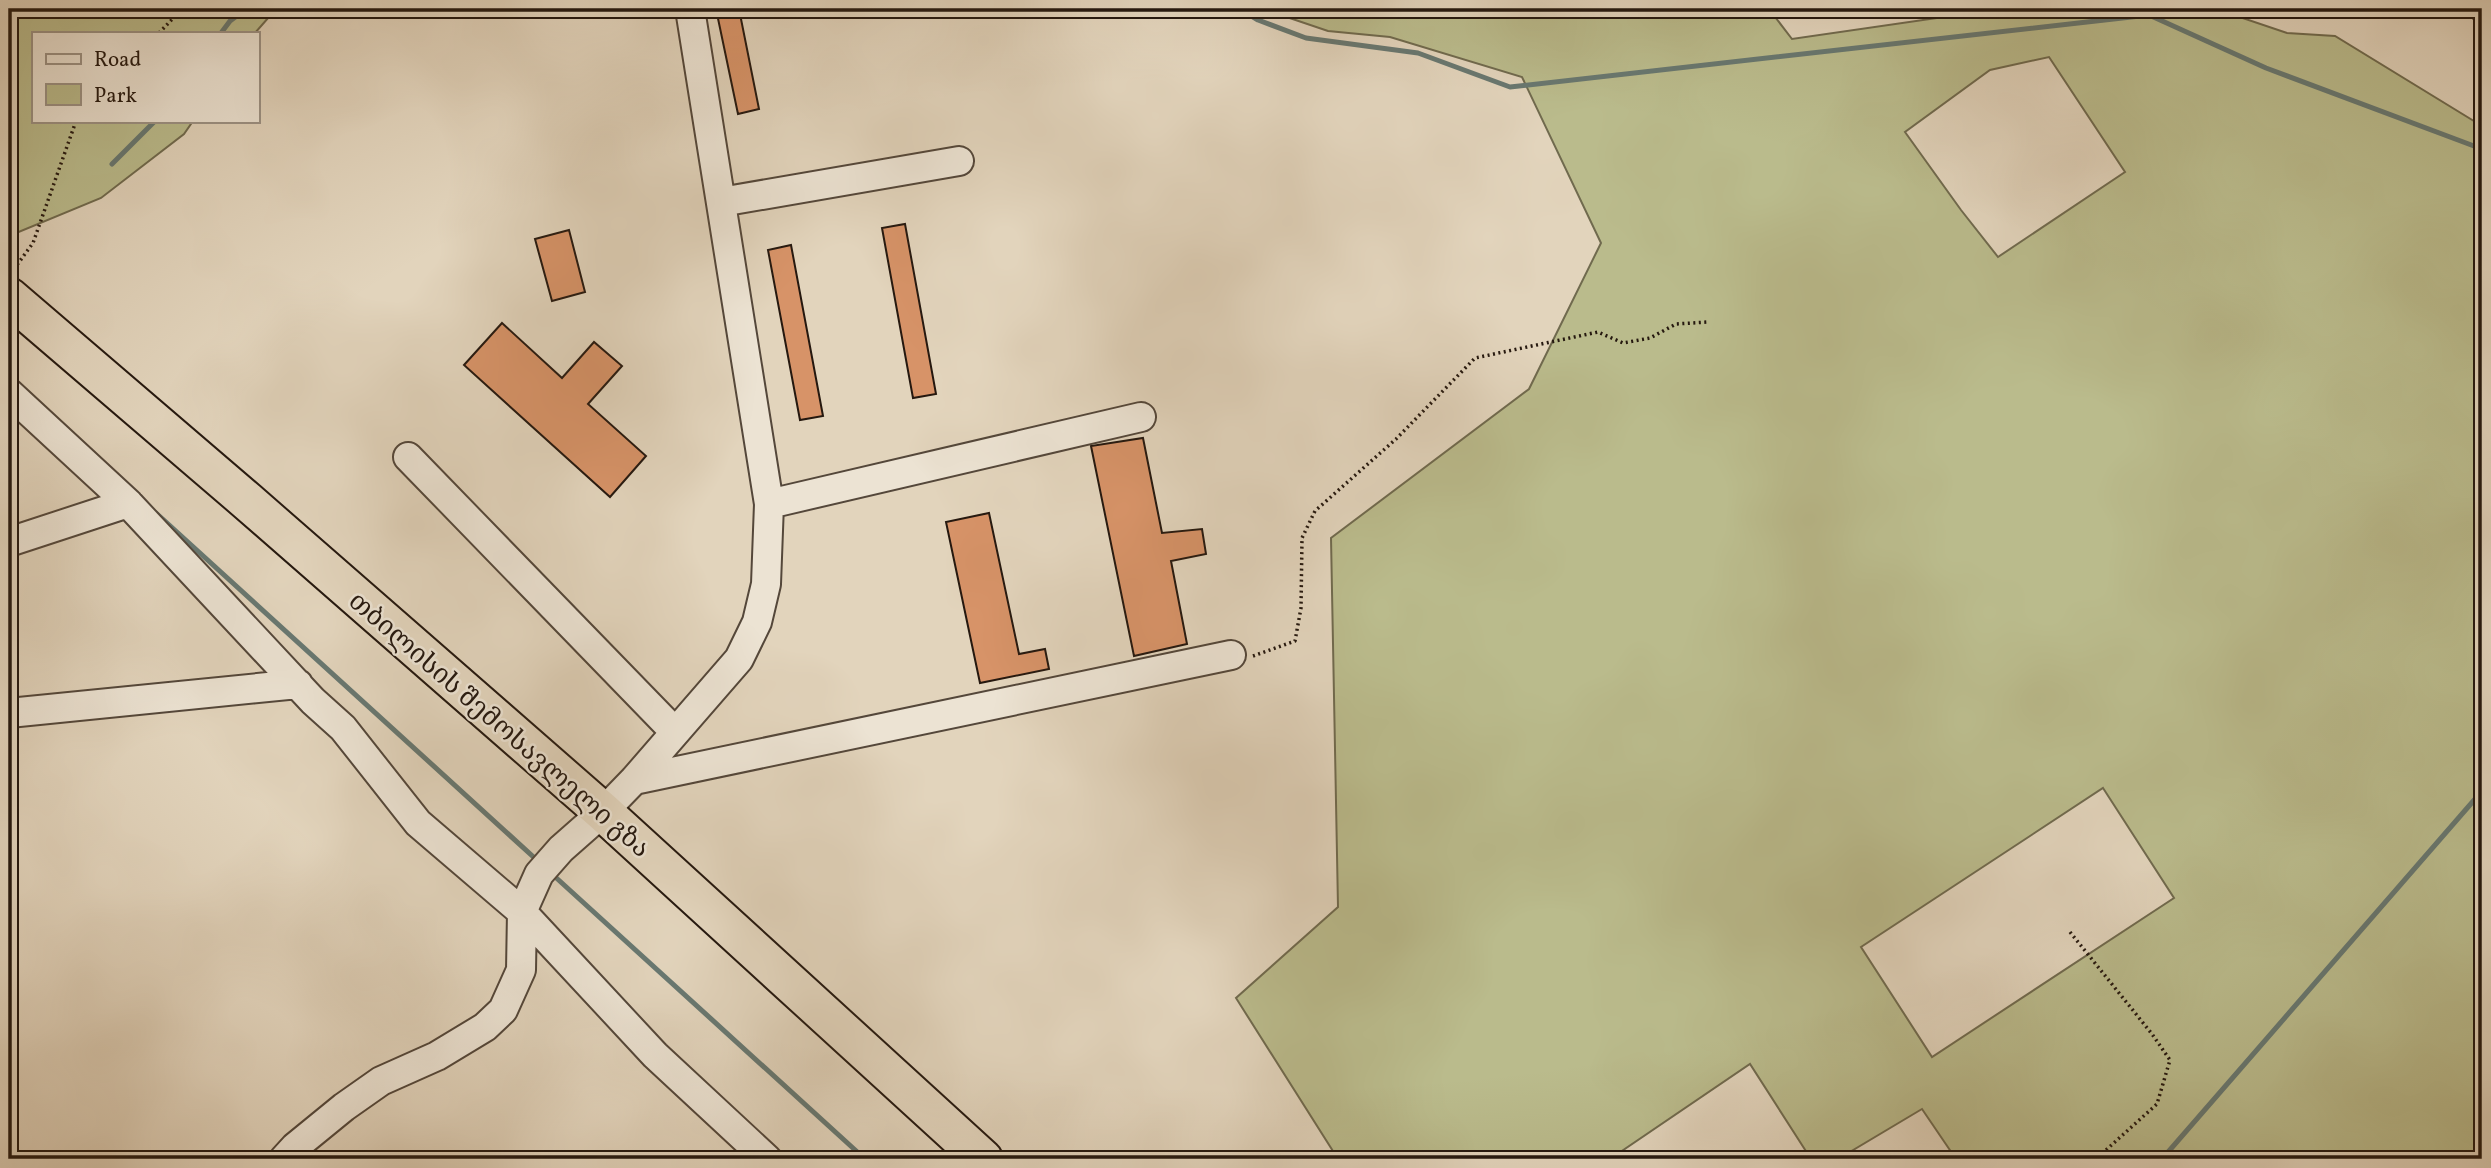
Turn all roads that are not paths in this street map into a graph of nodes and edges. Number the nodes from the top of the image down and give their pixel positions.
1 (690, 9) edge
2 (959, 161) dead end
3 (721, 202) junction
4 (9, 297) edge
5 (9, 393) edge
6 (1141, 417) dead end
7 (408, 457) dead end
8 (128, 503) junction
9 (769, 504) junction
10 (9, 542) edge
11 (1231, 655) road end
12 (298, 684) junction
13 (9, 713) edge
14 (675, 732) junction
15 (634, 780) junction
16 (603, 812) junction
17 (522, 912) junction
18 (284, 1159) edge
19 (767, 1159) edge
20 (983, 1159) edge

1 - 3 street
2 - 3 street
3 - 9 street
4 - 16 highway, თბილისის შემოსავლელი გზა
5 - 8 street
6 - 9 street
7 - 14 street
8 - 10 street
8 - 12 street
9 - 14 street
11 - 15 street
12 - 13 street
12 - 17 street
14 - 15 street
15 - 16 street
16 - 17 street
16 - 20 highway, თბილისის შემოსავლელი გზა
17 - 18 street
17 - 19 street

